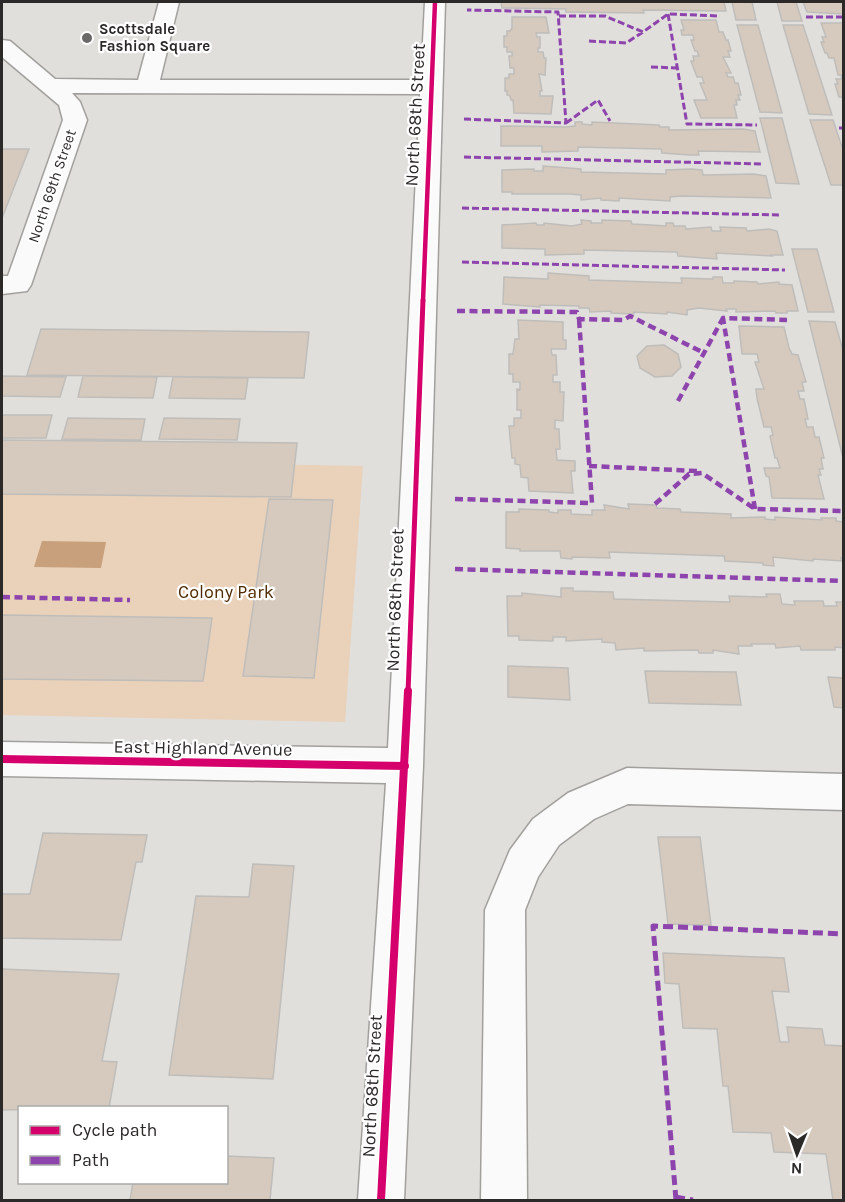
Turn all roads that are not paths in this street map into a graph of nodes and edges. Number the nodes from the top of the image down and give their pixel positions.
1 (169, 2) edge
2 (435, 2) edge
3 (2, 46) edge
4 (148, 84) junction
5 (48, 86) junction
6 (431, 97) junction
7 (69, 102) junction
8 (10, 285) edge
9 (2, 759) edge
10 (405, 766) junction
11 (843, 792) edge
12 (381, 1200) edge
13 (504, 1200) edge

1 - 4 street
2 - 6 street, North 68th Street
3 - 5 street, North 69th Street
4 - 5 street
4 - 6 street
5 - 7 street, North 69th Street
6 - 7 street
6 - 10 street, North 68th Street
7 - 8 street, North 69th Street
9 - 10 street, East Highland Avenue
10 - 12 street, North 68th Street
11 - 13 street

